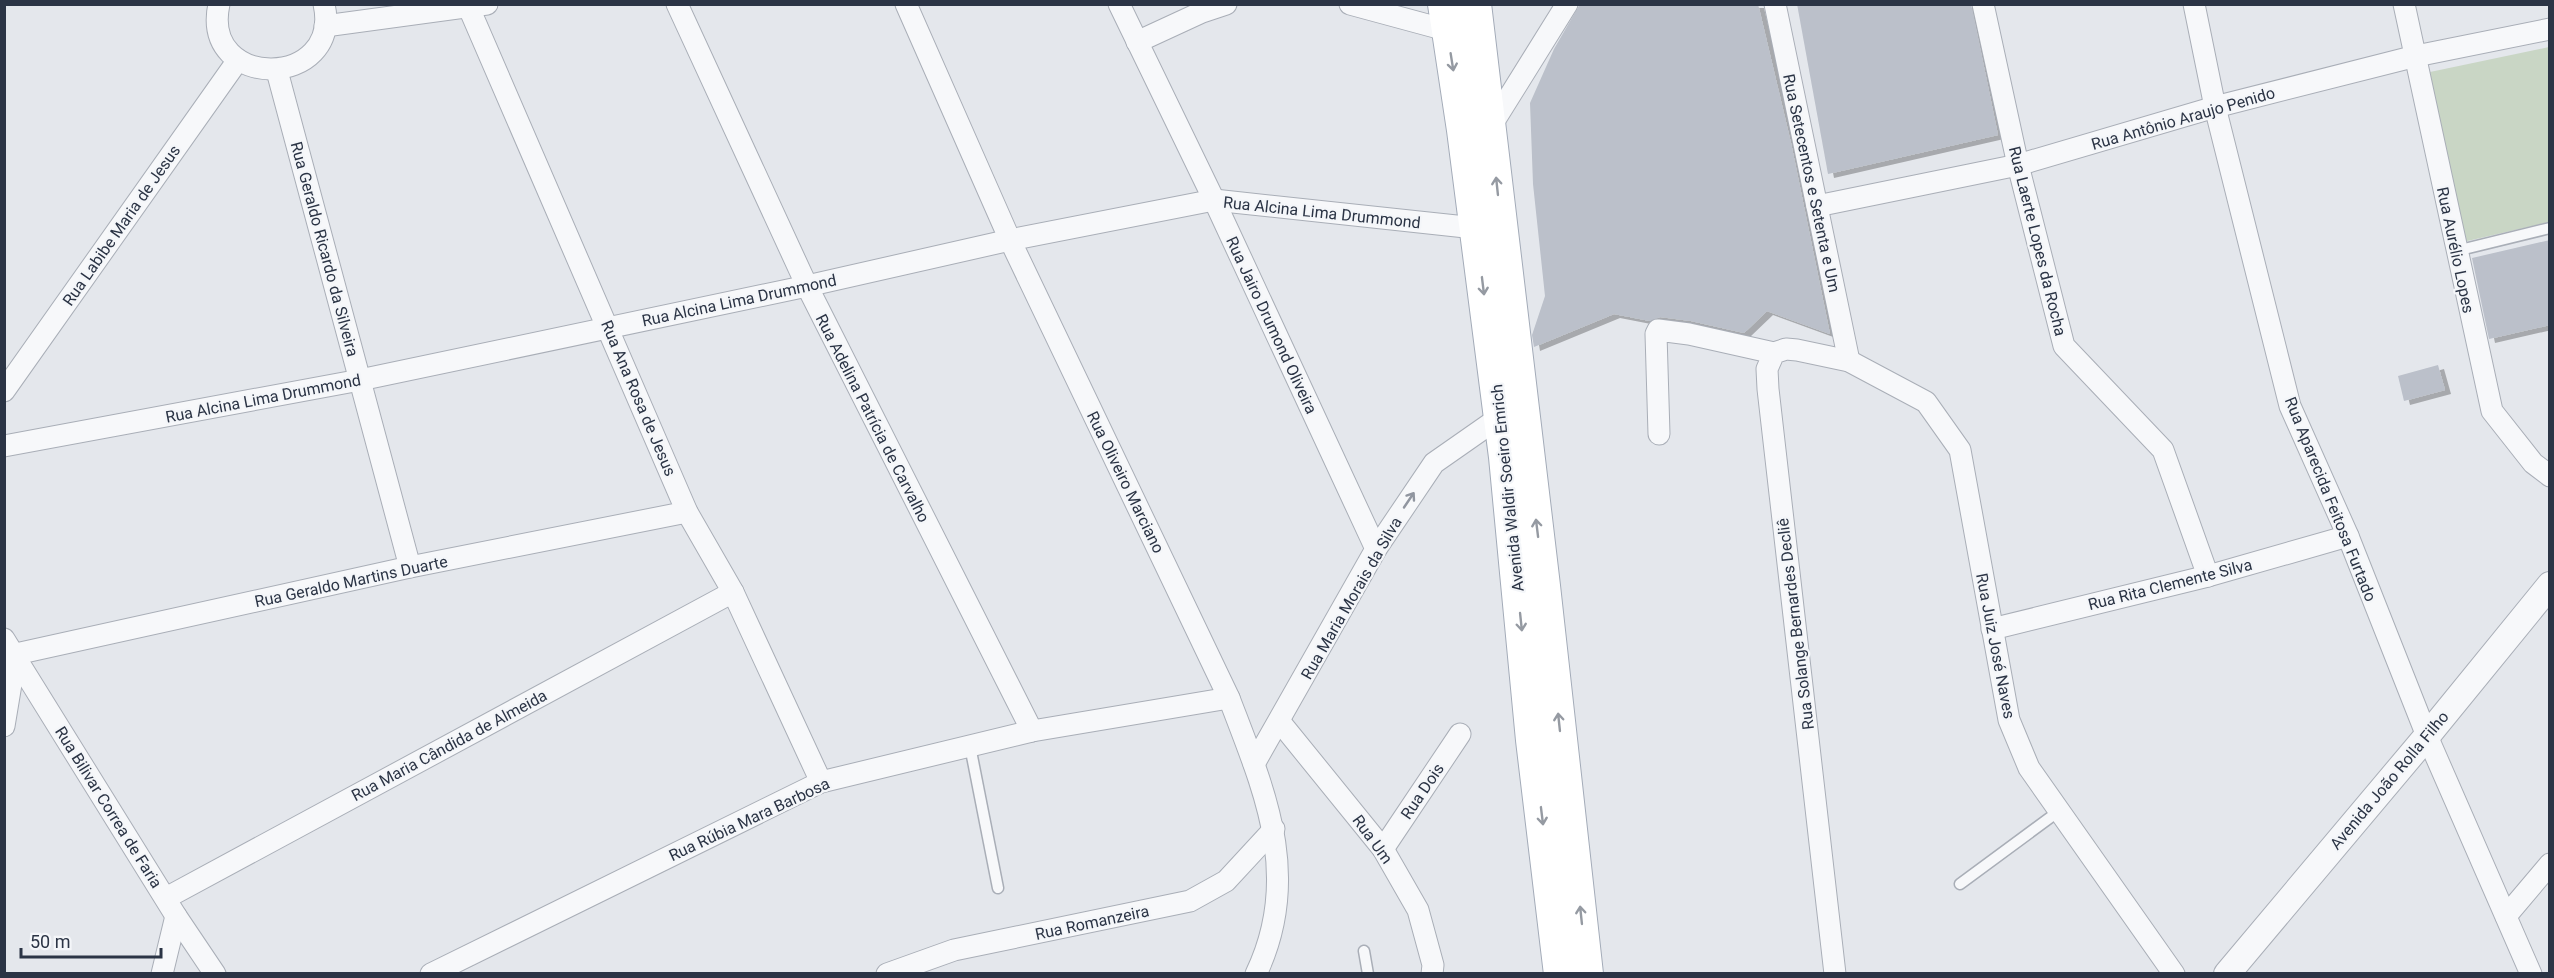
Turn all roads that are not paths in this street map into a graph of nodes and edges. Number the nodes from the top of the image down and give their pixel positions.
1 (219, 4) edge
2 (324, 4) edge
3 (677, 4) edge
4 (906, 4) edge
5 (1119, 4) edge
6 (1226, 4) edge
7 (1350, 4) edge
8 (1474, 4) edge
9 (1567, 4) edge
10 (1775, 4) edge
11 (1983, 4) edge
12 (2194, 4) edge
13 (2404, 4) edge
14 (478, 6) edge
15 (1445, 17) edge
16 (325, 26) junction
17 (2550, 29) edge
18 (1137, 42) junction
19 (2416, 56) junction
20 (238, 60) junction
21 (277, 71) junction
22 (2215, 107) junction
23 (1491, 126) junction
24 (2019, 165) junction
25 (1214, 200) junction
26 (1817, 206) junction
27 (1475, 228) junction
28 (2550, 228) edge
29 (1010, 240) junction
30 (2456, 250) junction
31 (807, 286) junction
32 (609, 328) junction
33 (1774, 353) junction
34 (1849, 361) junction
35 (360, 380) junction
36 (4, 391) edge
37 (1510, 410) junction
38 (1659, 434) dead end
39 (4, 446) edge
40 (2550, 476) edge
41 (687, 512) junction
42 (2348, 536) junction
43 (1376, 549) junction
44 (410, 567) junction
45 (2208, 576) junction
46 (2550, 585) edge
47 (733, 592) junction
48 (1992, 629) junction
49 (10, 647) edge
50 (1229, 698) junction
51 (1280, 722) junction
52 (4, 726) edge
53 (1032, 731) junction
54 (1460, 734) dead end
55 (2427, 736) junction
56 (970, 746) junction
57 (1254, 764) junction
58 (821, 782) junction
59 (2059, 811) junction
60 (1274, 829) junction
61 (1383, 849) junction
62 (2550, 864) edge
63 (1960, 884) dead end
64 (998, 888) dead end
65 (171, 907) junction
66 (2506, 916) junction
67 (1364, 951) dead end
68 (162, 974) edge
69 (215, 974) edge
70 (431, 974) edge
71 (887, 974) edge
72 (1256, 974) edge
73 (1368, 974) edge
74 (1432, 974) edge
75 (1560, 974) edge
76 (1587, 974) edge
77 (1835, 974) edge
78 (2174, 974) edge
79 (2227, 974) edge
80 (2531, 974) edge

1 - 20 street
2 - 16 street
3 - 31 street, Rua Adelina Patrícia de Carvalho
4 - 29 street, Rua Oliveiro Marciano
5 - 18 street, Rua Jairo Drumond Oliveira
6 - 18 street
7 - 15 street
8 - 23 main road, Avenida Waldir Soeiro Emrich
9 - 23 street
10 - 26 street, Rua Setecentos e Setenta e Um
11 - 24 street, Rua Laerte Lopes da Rocha
12 - 22 street, Rua Aparecida Feitosa Furtado
13 - 19 street, Rua Aurélio Lopes
14 - 16 street
14 - 32 street, Rua Ana Rosa de Jesus
15 -> 27 main road, Avenida Waldir Soeiro Emrich
16 - 21 street
17 - 19 street, Rua Antônio Araujo Penido
18 - 25 street, Rua Jairo Drumond Oliveira
19 - 22 street, Rua Antônio Araujo Penido
19 - 30 street, Rua Aurélio Lopes
20 - 21 street
20 - 36 street, Rua Labibe Maria de Jesus
21 - 35 street, Rua Geraldo Ricardo da Silveira
22 - 24 street, Rua Antônio Araujo Penido
22 - 42 street, Rua Aparecida Feitosa Furtado
37 -> 23 main road, Avenida Waldir Soeiro Emrich
24 - 26 street, Rua Antônio Araujo Penido
24 - 45 street, Rua Laerte Lopes da Rocha
25 - 27 street, Rua Alcina Lima Drummond
25 - 29 street, Rua Alcina Lima Drummond
25 - 43 street, Rua Jairo Drumond Oliveira
26 - 34 street, Rua Setecentos e Setenta e Um
27 -> 37 main road, Avenida Waldir Soeiro Emrich
28 - 30 lane
29 - 31 street, Rua Alcina Lima Drummond
29 - 50 street, Rua Oliveiro Marciano
30 - 40 street, Rua Aurélio Lopes
31 - 32 street, Rua Alcina Lima Drummond
31 - 53 street, Rua Adelina Patrícia de Carvalho
32 - 35 street, Rua Alcina Lima Drummond
32 - 41 street, Rua Ana Rosa de Jesus
33 - 34 street
33 - 38 street
33 - 77 street, Rua Solange Bernardes Decliê
34 - 48 street, Rua Juiz José Naves
35 - 39 street, Rua Alcina Lima Drummond
35 - 44 street, Rua Geraldo Ricardo da Silveira
43 -> 37 street, Rua Maria Morais da Silva
37 -> 75 main road, Avenida Waldir Soeiro Emrich
76 -> 37 main road, Avenida Waldir Soeiro Emrich
41 - 44 street, Rua Geraldo Martins Duarte
41 - 47 street, Rua Ana Rosa de Jesus
42 - 45 street, Rua Rita Clemente Silva
42 - 55 street, Rua Aparecida Feitosa Furtado
43 - 51 street, Rua Maria Morais da Silva
44 - 49 street, Rua Geraldo Martins Duarte
45 - 48 street, Rua Rita Clemente Silva
46 - 55 street, Avenida João Rolla Filho
47 - 58 street, Rua Ana Rosa de Jesus
47 - 65 street, Rua Maria Cândida de Almeida
48 - 59 street, Rua Juiz José Naves
49 - 52 street
49 - 65 street, Rua Bilivar Correa de Faria
50 - 53 street, Rua Rúbia Mara Barbosa
50 - 57 street, Rua Oliveiro Marciano
51 - 57 street, Rua Maria Morais da Silva
51 - 61 street, Rua Um
53 - 56 street, Rua Rúbia Mara Barbosa
54 - 61 street, Rua Dois
55 - 66 street, Rua Aparecida Feitosa Furtado
55 - 79 street, Avenida João Rolla Filho
56 - 58 street, Rua Rúbia Mara Barbosa
56 - 64 lane
57 - 60 street, Rua Oliveiro Marciano
58 - 70 street, Rua Rúbia Mara Barbosa
59 - 63 lane
59 - 78 street, Rua Juiz José Naves
60 - 71 street, Rua Romanzeira
60 - 72 street, Rua Oliveiro Marciano
61 - 74 street, Rua Um
62 - 66 street
65 - 68 street
65 - 69 street, Rua Bilivar Correa de Faria
66 - 80 street, Rua Aparecida Feitosa Furtado
67 - 73 lane

